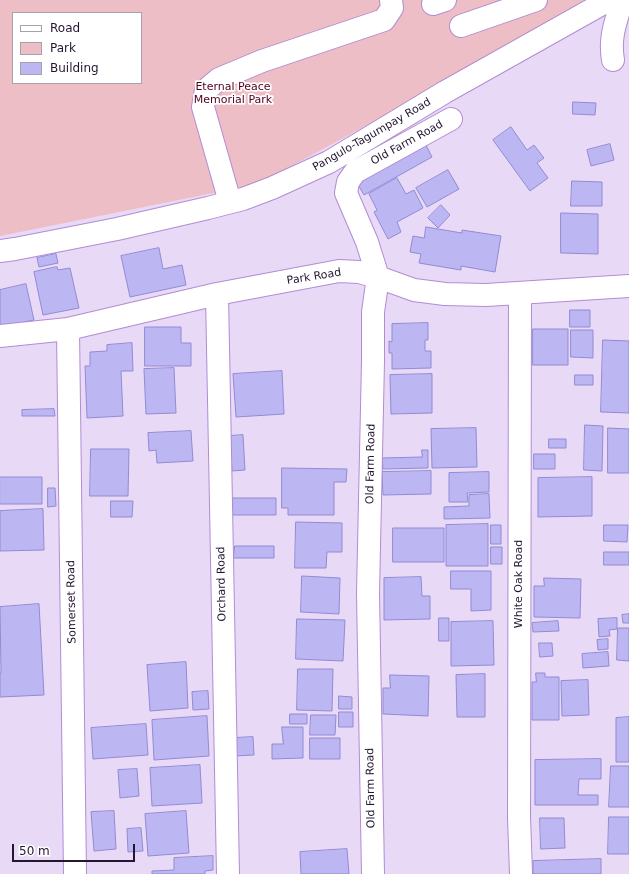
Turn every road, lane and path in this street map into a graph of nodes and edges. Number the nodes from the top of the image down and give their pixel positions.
1 (391, 0) edge
2 (536, 0) edge
3 (609, 0) edge
4 (622, 0) edge
5 (461, 26) dead end
6 (613, 60) dead end
7 (451, 119) dead end
8 (230, 202) junction
9 (0, 250) edge
10 (378, 277) junction
11 (629, 286) edge
12 (520, 293) junction
13 (217, 294) junction
14 (68, 329) junction
15 (0, 336) edge
16 (75, 874) edge
17 (228, 874) edge
18 (373, 874) edge
19 (521, 874) edge

1 - 8 street
2 - 5 street
3 - 8 street, Pangulo-Tagumpay Road
4 - 6 street
7 - 10 street, Old Farm Road
8 - 9 street, Pangulo-Tagumpay Road
10 - 12 street, Park Road
10 - 13 street, Park Road
10 - 18 street, Old Farm Road
11 - 12 street, Park Road
12 - 19 street, White Oak Road
13 - 14 street, Park Road
13 - 17 street, Orchard Road
14 - 15 street, Park Road
14 - 16 street, Somerset Road

